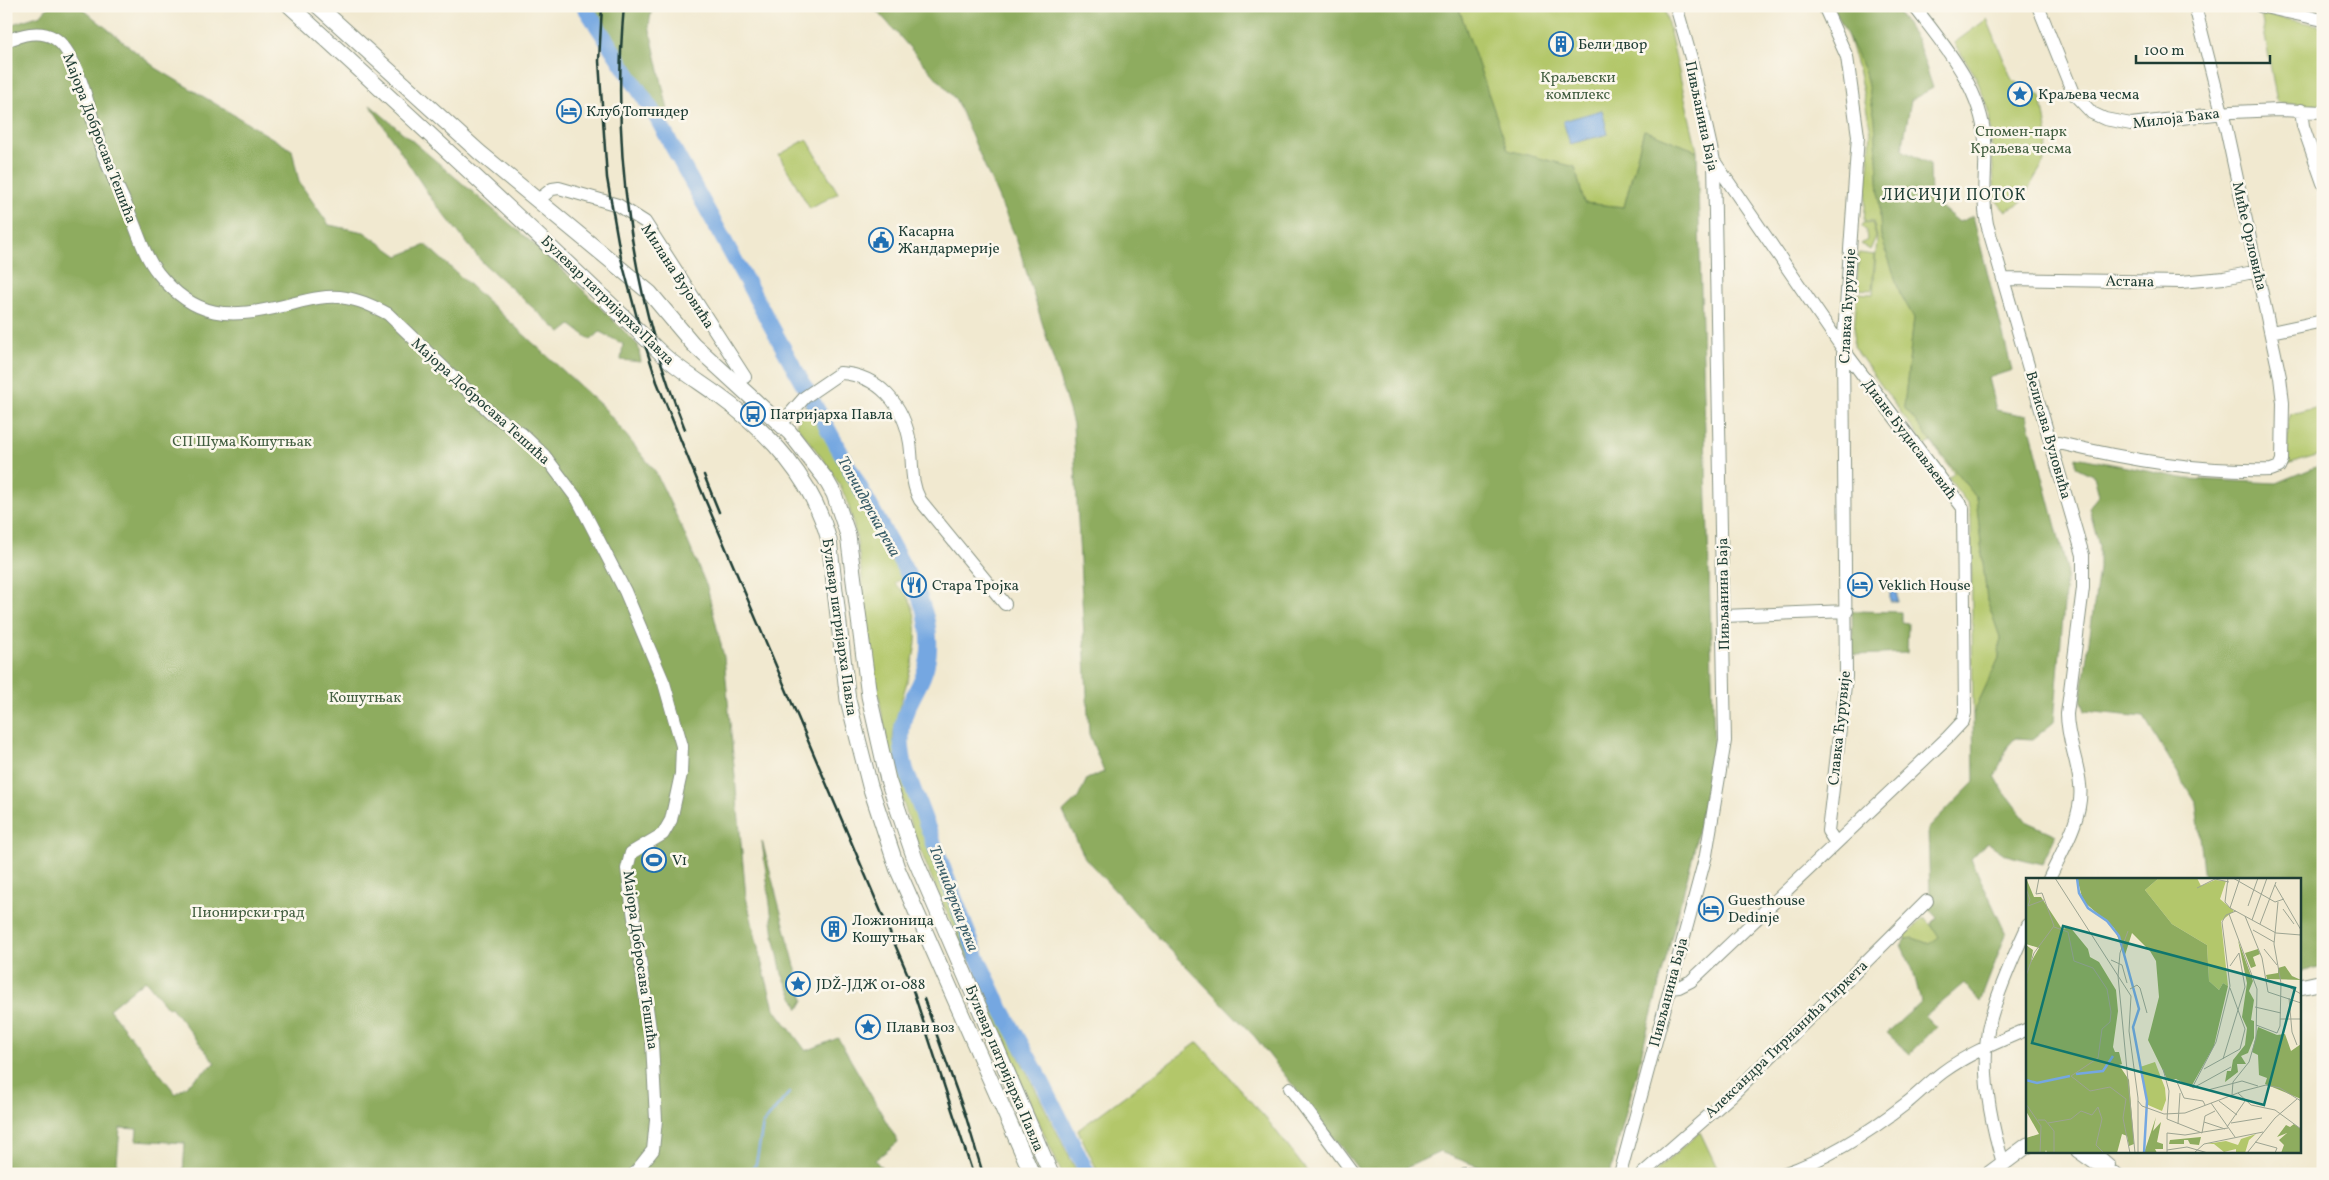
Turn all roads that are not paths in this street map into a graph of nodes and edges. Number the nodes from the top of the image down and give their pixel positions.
1 (290, 6) edge
2 (318, 6) edge
3 (1676, 6) edge
4 (1824, 6) edge
5 (1914, 6) edge
6 (2038, 6) edge
7 (2195, 6) edge
8 (2260, 6) edge
9 (2323, 20) edge
10 (6, 41) edge
11 (2301, 110) junction
12 (2323, 112) edge
13 (2222, 113) junction
14 (1714, 161) junction
15 (2323, 183) edge
16 (538, 200) junction
17 (2258, 271) junction
18 (2003, 279) junction
19 (2323, 321) edge
20 (2271, 332) junction
21 (1843, 350) junction
22 (745, 377) dead end
23 (781, 424) junction
24 (2051, 445) junction
25 (1005, 604) dead end
26 (1847, 611) junction
27 (1724, 616) junction
28 (1836, 843) junction
29 (2049, 878) edge
30 (1927, 901) dead end
31 (2026, 930) edge
32 (2323, 982) edge
33 (2302, 987) edge
34 (1670, 988) junction
35 (2026, 1030) edge
36 (1987, 1046) junction
37 (1290, 1088) dead end
38 (2026, 1146) edge
39 (2078, 1152) edge
40 (2094, 1152) edge
41 (2003, 1163) junction
42 (2115, 1172) edge
43 (634, 1174) edge
44 (1032, 1174) edge
45 (1051, 1174) edge
46 (1354, 1174) edge
47 (1464, 1174) edge
48 (1474, 1174) edge
49 (1620, 1174) edge
50 (1642, 1174) edge
51 (1783, 1174) edge
52 (1989, 1174) edge

1 - 44 main road, Булевар патријарха Павла
2 - 16 main road, Булевар патријарха Павла
3 - 14 street, Пивљанина Баја
4 - 21 street, Славка Ћурувије
5 - 18 street, Велисава Вуловића
6 - 13 street, Милоја Ђака
7 - 13 street, Миће Орловића
8 - 9 street
10 - 43 street, Мајора Добросава Тешића
11 - 12 street, Милоја Ђака
11 - 13 street, Милоја Ђака
11 - 15 street
13 - 17 street, Миће Орловића
14 - 21 street, Диане Будисављевић
14 - 27 street, Пивљанина Баја
16 - 22 street, Милана Вујовића
16 - 23 main road, Булевар патријарха Павла
17 - 18 street, Астана
17 - 20 street, Миће Орловића
18 - 24 street, Велисава Вуловића
19 - 20 street
20 - 24 street, Миће Орловића
21 - 26 street, Славка Ћурувије
21 - 28 street, Диане Будисављевић
23 - 25 street
23 - 45 main road, Булевар патријарха Павла
24 - 29 street, Велисава Вуловића
26 - 27 street
26 - 28 street, Славка Ћурувије
27 - 34 street, Пивљанина Баја
28 - 34 street, Диане Будисављевић
30 - 50 street, Александра Тирнанића Тиркета
31 - 36 street
32 - 33 main road
34 - 49 street, Пивљанина Баја
35 - 36 street
36 - 41 street
36 - 51 street
37 - 46 street
38 - 41 main road
39 - 42 street
40 - 42 street
41 - 52 main road
47 - 48 street

